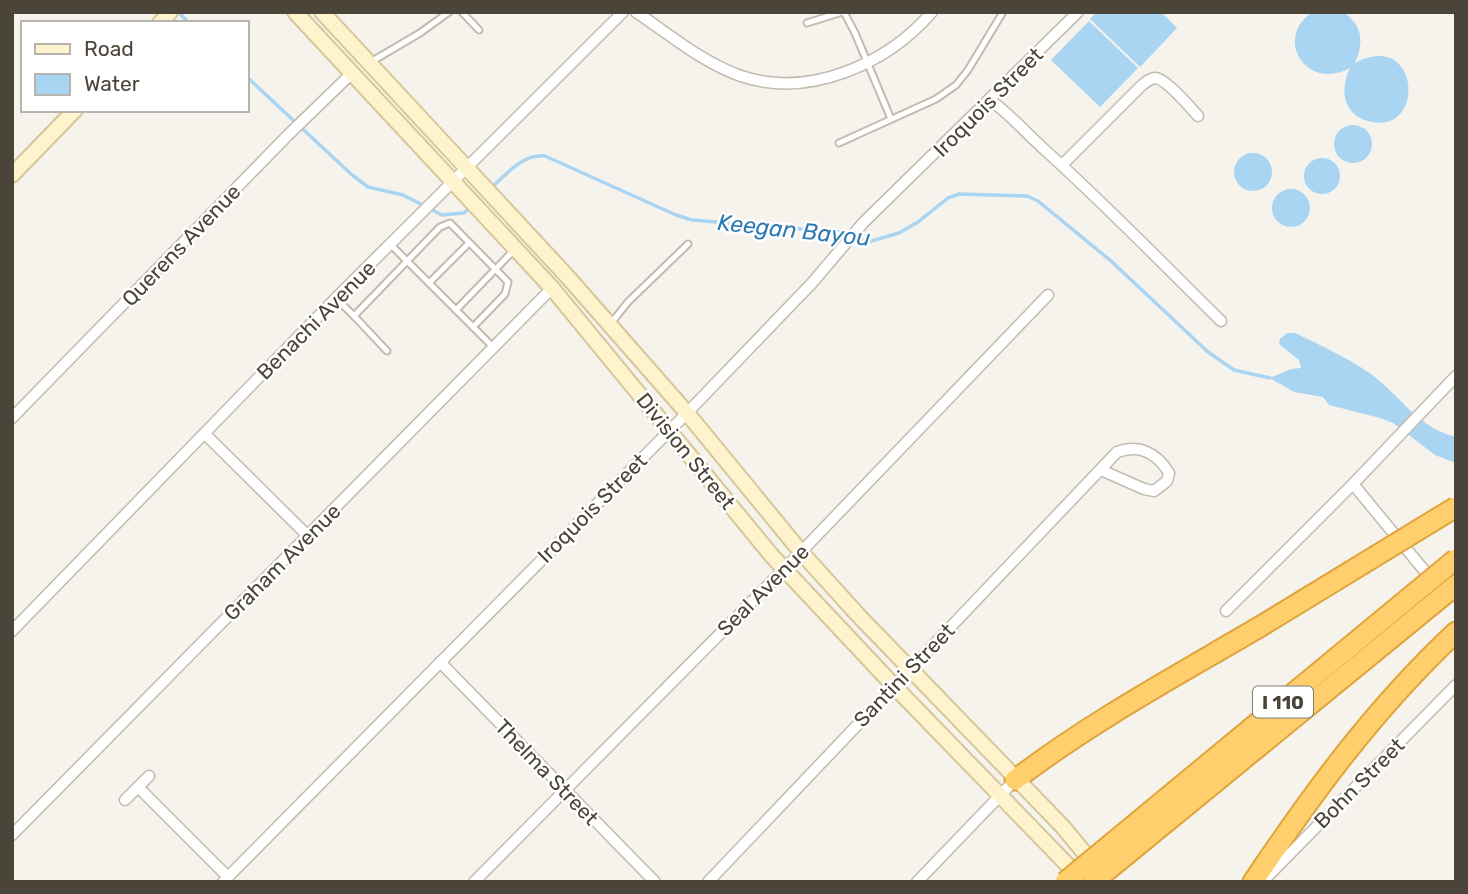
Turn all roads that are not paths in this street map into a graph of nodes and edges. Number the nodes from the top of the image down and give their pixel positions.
1 (295, 12) edge
2 (322, 12) edge
3 (449, 12) edge
4 (462, 12) edge
5 (623, 12) edge
6 (636, 12) edge
7 (843, 12) edge
8 (932, 12) edge
9 (1003, 12) edge
10 (1078, 12) edge
11 (807, 23) dead end
12 (479, 30) dead end
13 (867, 61) junction
14 (369, 62) junction
15 (351, 74) junction
16 (990, 100) junction
17 (73, 112) edge
18 (1198, 116) dead end
19 (891, 119) junction
20 (839, 143) dead end
21 (1062, 165) junction
22 (467, 167) junction
23 (12, 175) edge
24 (452, 182) junction
25 (469, 243) junction
26 (688, 244) dead end
27 (391, 245) junction
28 (515, 249) junction
29 (407, 261) junction
30 (495, 269) junction
31 (429, 283) junction
32 (552, 288) junction
33 (1048, 295) dead end
34 (336, 298) junction
35 (456, 310) junction
36 (354, 316) junction
37 (1221, 321) dead end
38 (610, 324) junction
39 (474, 327) junction
40 (493, 347) junction
41 (387, 351) dead end
42 (1456, 376) edge
43 (687, 413) junction
44 (12, 418) edge
45 (669, 430) junction
46 (205, 433) junction
47 (1101, 470) junction
48 (1353, 484) junction
49 (1456, 507) edge
50 (308, 536) junction
51 (801, 552) junction
52 (1456, 559) edge
53 (784, 569) junction
54 (1456, 584) edge
55 (1455, 605) edge
56 (1226, 611) dead end
57 (12, 631) edge
58 (1456, 632) edge
59 (440, 662) junction
60 (909, 670) junction
61 (1456, 685) edge
62 (894, 686) junction
63 (149, 776) dead end
64 (1015, 780) junction
65 (138, 787) junction
66 (564, 790) junction
67 (1001, 795) junction
68 (125, 800) dead end
69 (12, 835) edge
70 (226, 879) edge
71 (474, 882) edge
72 (655, 882) edge
73 (708, 882) edge
74 (917, 882) edge
75 (1065, 882) edge
76 (1084, 882) edge
77 (1093, 882) edge
78 (1108, 882) edge
79 (1253, 882) edge
80 (1262, 882) edge

1 - 15 main road, Division Street
2 - 14 main road, Division Street
3 - 14 lane
4 - 12 lane
5 - 22 street, Benachi Avenue
6 - 13 street
7 - 11 lane
7 - 13 lane
8 - 13 street
9 - 19 lane
10 - 16 street, Iroquois Street
13 - 19 lane
14 - 22 main road, Division Street
15 - 24 main road, Division Street
15 - 44 street, Querens Avenue
16 - 21 street
16 - 43 street, Iroquois Street
17 - 23 main road
18 - 21 street
19 - 20 lane
21 - 37 street
22 - 24 street, Benachi Avenue
22 - 38 main road, Division Street
24 - 27 street, Benachi Avenue
24 - 28 main road, Division Street
25 - 29 lane
25 - 30 lane
25 - 31 lane
26 - 38 lane
27 - 29 lane
27 - 34 street, Benachi Avenue
28 - 30 lane
28 - 32 main road, Division Street
29 - 31 lane
29 - 36 lane
30 - 35 lane
30 - 39 lane
31 - 35 lane
32 - 40 street, Graham Avenue
32 - 45 main road, Division Street
33 - 51 street, Seal Avenue
34 - 36 lane
34 - 46 street, Benachi Avenue
35 - 39 lane
36 - 41 lane
38 - 43 main road, Division Street
39 - 40 lane
40 - 50 street, Graham Avenue
42 - 48 street
43 - 45 street, Iroquois Street
43 - 51 main road, Division Street
45 - 53 main road, Division Street
45 - 59 street, Iroquois Street
46 - 50 street
46 - 57 street, Benachi Avenue
47 - 47 street, Santini Street
47 - 60 street, Santini Street
48 - 55 street
48 - 56 street
49 - 64 highway, bridge
50 - 69 street, Graham Avenue
51 - 53 street, Seal Avenue
51 - 60 main road, Division Street
52 - 75 highway, I 110, bridge
53 - 62 main road, Division Street
53 - 66 street, Seal Avenue
54 - 77 highway, I 110, bridge
58 - 79 highway
59 - 66 street, Thelma Street
59 - 70 street, Iroquois Street
60 - 62 street, Santini Street
60 - 64 main road, Division Street
61 - 80 street, Bohn Street
62 - 67 main road, Division Street
62 - 73 street, Santini Street
63 - 65 street
64 - 67 street
64 - 78 main road, Division Street
65 - 68 street
65 - 70 street
66 - 71 street, Seal Avenue
66 - 72 street, Thelma Street
67 - 74 street
67 - 76 main road, Division Street

